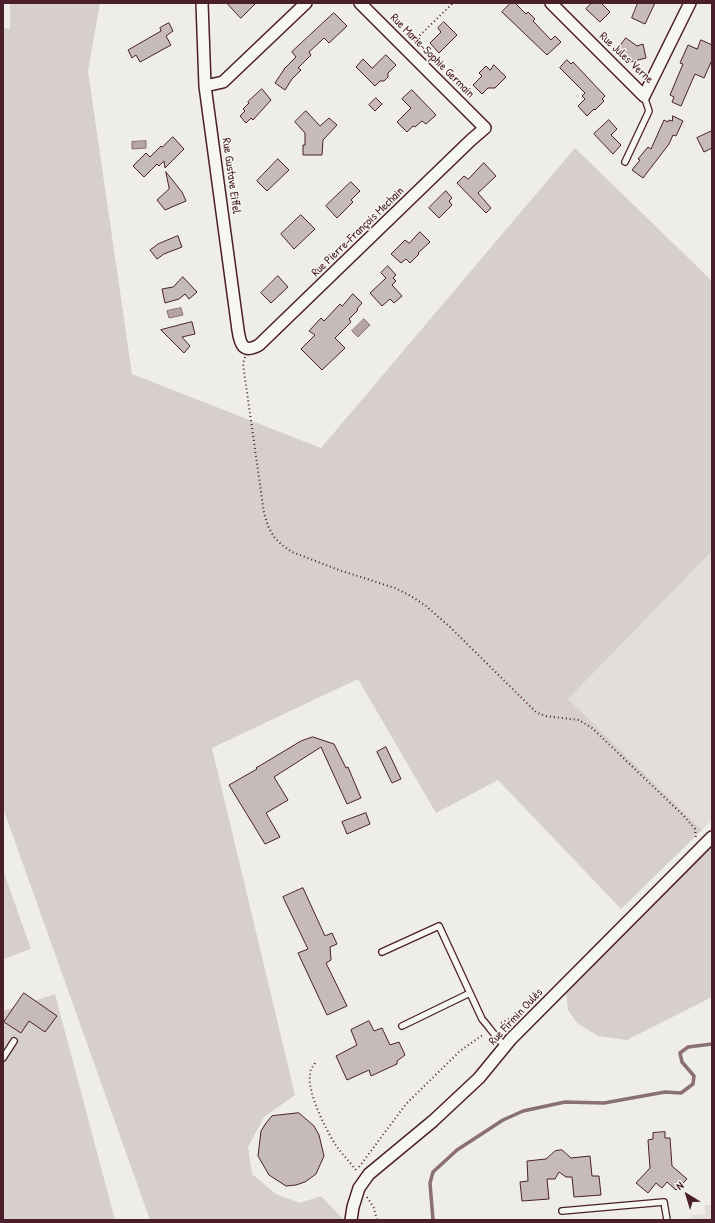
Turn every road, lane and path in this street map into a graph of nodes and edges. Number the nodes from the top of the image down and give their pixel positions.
1 (202, 3) edge
2 (306, 3) edge
3 (360, 3) edge
4 (453, 3) edge
5 (551, 3) edge
6 (690, 3) edge
7 (406, 49) junction
8 (205, 86) junction
9 (644, 96) junction
10 (485, 128) joint
11 (625, 162) dead end
12 (246, 349) junction
13 (712, 837) edge
14 (704, 846) junction
15 (382, 952) dead end
16 (470, 993) junction
17 (402, 1026) dead end
18 (484, 1034) dead end
19 (14, 1041) dead end
20 (505, 1046) junction
21 (3, 1058) edge
22 (315, 1063) dead end
23 (359, 1167) dead end
24 (356, 1170) dead end
25 (367, 1197) dead end
26 (562, 1211) dead end
27 (350, 1220) edge
28 (377, 1220) edge
29 (667, 1220) edge

1 - 8 street, Rue Gustave Eiffel
2 - 8 street
3 - 7 street, Rue Marie-Sophie Germain
4 - 7 path
5 - 9 street, Rue Jules Verne
6 - 9 street, Rue Jules Verne
7 - 10 street, Rue Marie-Sophie Germain
8 - 12 street, Rue Gustave Eiffel
9 - 11 lane
10 - 12 street, Rue Pierre-François Mechain
12 - 14 path
13 - 14 street, Rue Firmin Oulès
14 - 20 street, Rue Firmin Oulès
15 - 16 lane
16 - 17 lane
16 - 20 lane
18 - 23 path
19 - 21 lane
20 - 27 street, Rue Firmin Oulès
22 - 24 path
25 - 28 path
26 - 29 lane

